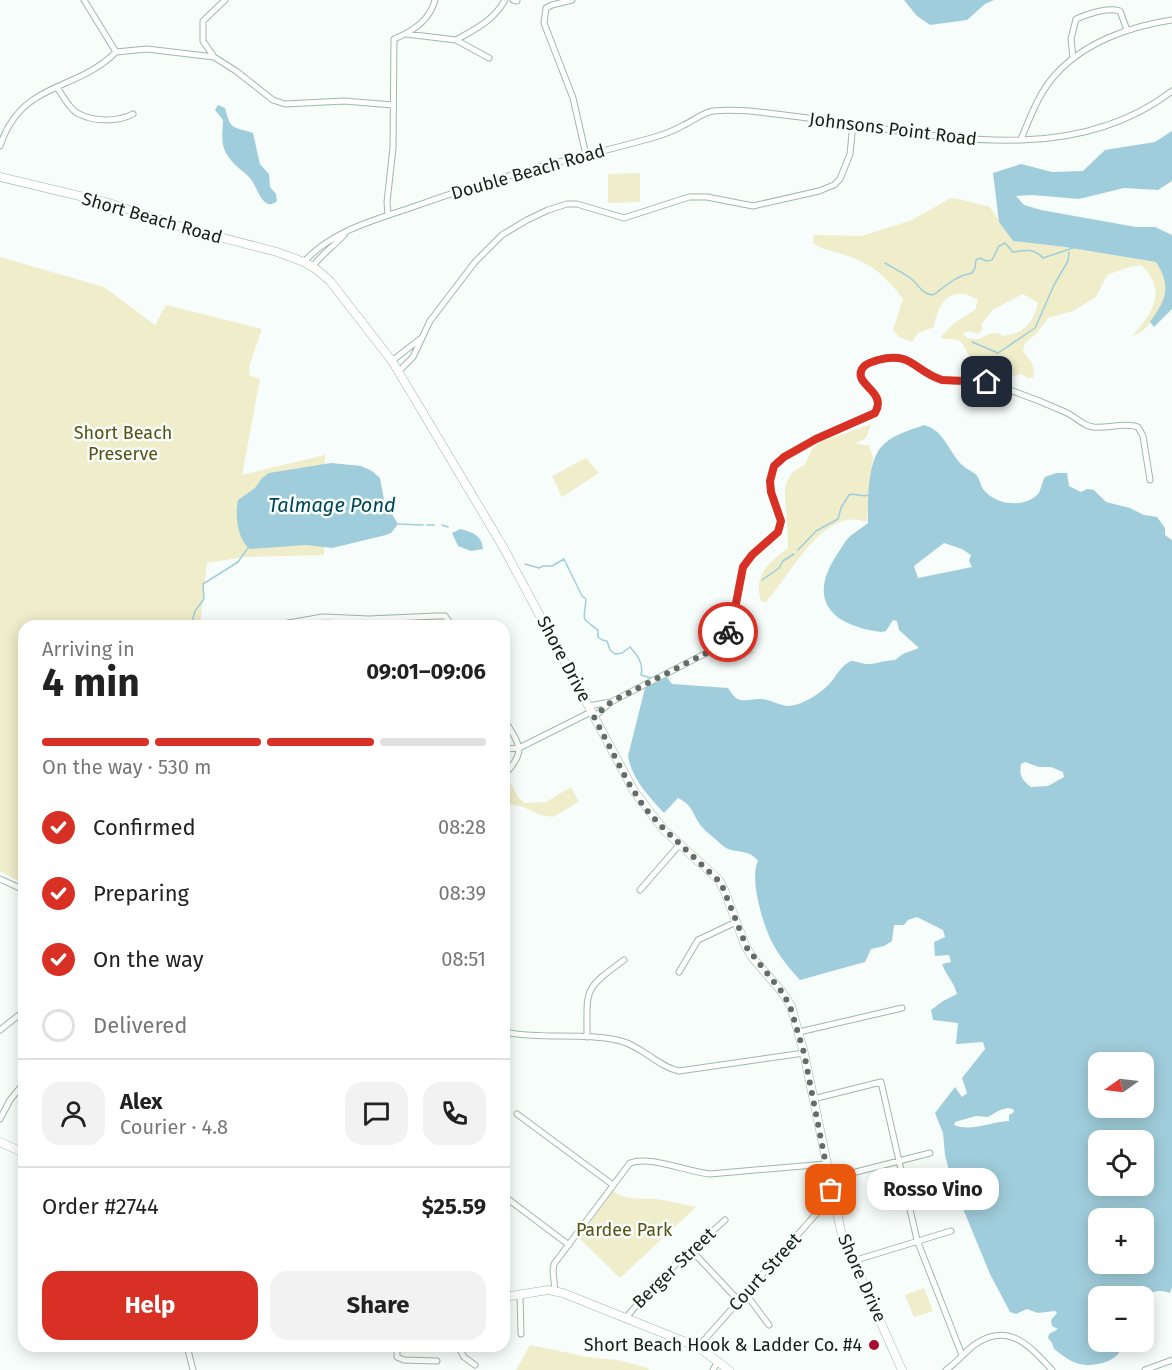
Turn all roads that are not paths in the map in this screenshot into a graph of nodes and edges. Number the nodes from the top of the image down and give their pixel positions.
1 (84, 0) edge
2 (225, 0) edge
3 (435, 0) edge
4 (505, 0) edge
5 (572, 0) edge
6 (1172, 20) edge
7 (1127, 30) junction
8 (406, 34) junction
9 (456, 40) junction
10 (116, 52) junction
11 (214, 57) junction
12 (489, 58) dead end
13 (1073, 58) junction
14 (57, 87) junction
15 (1172, 91) edge
16 (393, 105) junction
17 (711, 111) joint
18 (133, 114) dead end
19 (852, 123) junction
20 (1021, 139) junction
21 (0, 146) edge
22 (586, 155) junction
23 (0, 177) edge
24 (388, 215) junction
25 (345, 233) junction
26 (304, 262) junction
27 (313, 266) junction
28 (420, 339) junction
29 (392, 361) junction
30 (399, 370) junction
31 (1150, 480) dead end
32 (306, 620) edge
33 (351, 620) edge
34 (392, 620) edge
35 (449, 620) edge
36 (611, 702) junction
37 (591, 712) junction
38 (510, 731) edge
39 (519, 748) junction
40 (510, 749) edge
41 (510, 768) edge
42 (680, 844) junction
43 (0, 879) edge
44 (18, 887) edge
45 (640, 890) dead end
46 (736, 922) junction
47 (624, 960) dead end
48 (679, 972) dead end
49 (902, 1008) dead end
50 (18, 1016) edge
51 (0, 1030) edge
52 (799, 1032) junction
53 (510, 1033) edge
54 (587, 1037) junction
55 (804, 1053) junction
56 (18, 1090) edge
57 (813, 1099) junction
58 (518, 1114) dead end
59 (0, 1119) edge
60 (0, 1142) edge
61 (18, 1150) edge
62 (930, 1153) dead end
63 (900, 1161) junction
64 (826, 1164) junction
65 (829, 1179) junction
66 (613, 1185) junction
67 (834, 1200) junction
68 (510, 1201) edge
69 (725, 1220) dead end
70 (951, 1232) dead end
71 (917, 1240) junction
72 (569, 1245) junction
73 (691, 1250) junction
74 (853, 1261) junction
75 (555, 1291) junction
76 (746, 1294) junction
77 (520, 1295) junction
78 (510, 1296) edge
79 (739, 1301) junction
80 (625, 1318) junction
81 (769, 1324) dead end
82 (520, 1334) dead end
83 (698, 1347) junction
84 (188, 1352) edge
85 (398, 1352) edge
86 (461, 1352) edge
87 (962, 1355) junction
88 (1172, 1360) edge
89 (437, 1361) dead end
90 (718, 1361) junction
91 (475, 1365) dead end
92 (193, 1370) edge
93 (713, 1370) edge
94 (729, 1370) edge
95 (902, 1370) edge
96 (946, 1370) edge
97 (1052, 1370) edge
98 (1145, 1370) edge

1 - 10 street
2 - 11 street
3 - 8 street
4 - 9 street
5 - 22 street
6 - 7 street
7 - 13 street
7 - 13 street
8 - 9 street
8 - 16 street
9 - 12 street
10 - 11 street
10 - 14 street
11 - 16 street
13 - 20 street
14 - 18 street
14 - 21 street
15 - 20 street, Johnsons Point Road
16 - 24 street
17 - 19 street, Johnsons Point Road
17 - 22 street, Double Beach Road
19 - 20 street, Johnsons Point Road
19 - 28 street
22 - 24 street, Double Beach Road
23 - 26 main road, Short Beach Road
24 - 25 street, Double Beach Road
25 - 26 street, Double Beach Road
25 - 27 street, Double Beach Road
26 - 27 main road, Shore Drive
27 - 29 main road, Shore Drive
28 - 29 street
28 - 30 street
29 - 30 main road, Shore Drive
30 - 37 main road, Shore Drive
31 - 36 street
32 - 33 street
34 - 35 street
36 - 37 street
36 - 37 street
37 - 39 street
37 - 42 main road, Shore Drive
38 - 39 street
39 - 40 street
39 - 41 street
42 - 45 street
42 - 46 main road, Shore Drive
43 - 44 street
46 - 48 street
46 - 52 main road, Shore Drive
47 - 54 street
49 - 52 street
50 - 51 street
52 - 55 main road, Shore Drive
53 - 54 street
54 - 55 street
55 - 57 main road, Shore Drive
56 - 59 street
57 - 63 street
57 - 64 main road, Shore Drive
58 - 66 street
60 - 61 main road
62 - 63 street
63 - 65 street
63 - 71 street
64 - 65 main road, Shore Drive
64 - 66 street
65 - 67 main road, Shore Drive
66 - 72 street
67 - 74 main road, Shore Drive
67 - 76 street, Court Street
68 - 72 street
69 - 73 street, Berger Street
70 - 71 street
71 - 74 street
71 - 87 street
72 - 75 street
73 - 79 street
73 - 80 street, Berger Street
74 - 95 main road, Shore Drive
75 - 77 main road
75 - 80 main road
76 - 79 street, Court Street
76 - 81 street
77 - 78 main road
77 - 82 street
79 - 83 street, Court Street
80 - 83 main road
83 - 90 main road
84 - 92 street
85 - 89 street
86 - 91 street
87 - 96 street
87 - 97 street
88 - 98 street
90 - 93 street
90 - 94 main road

